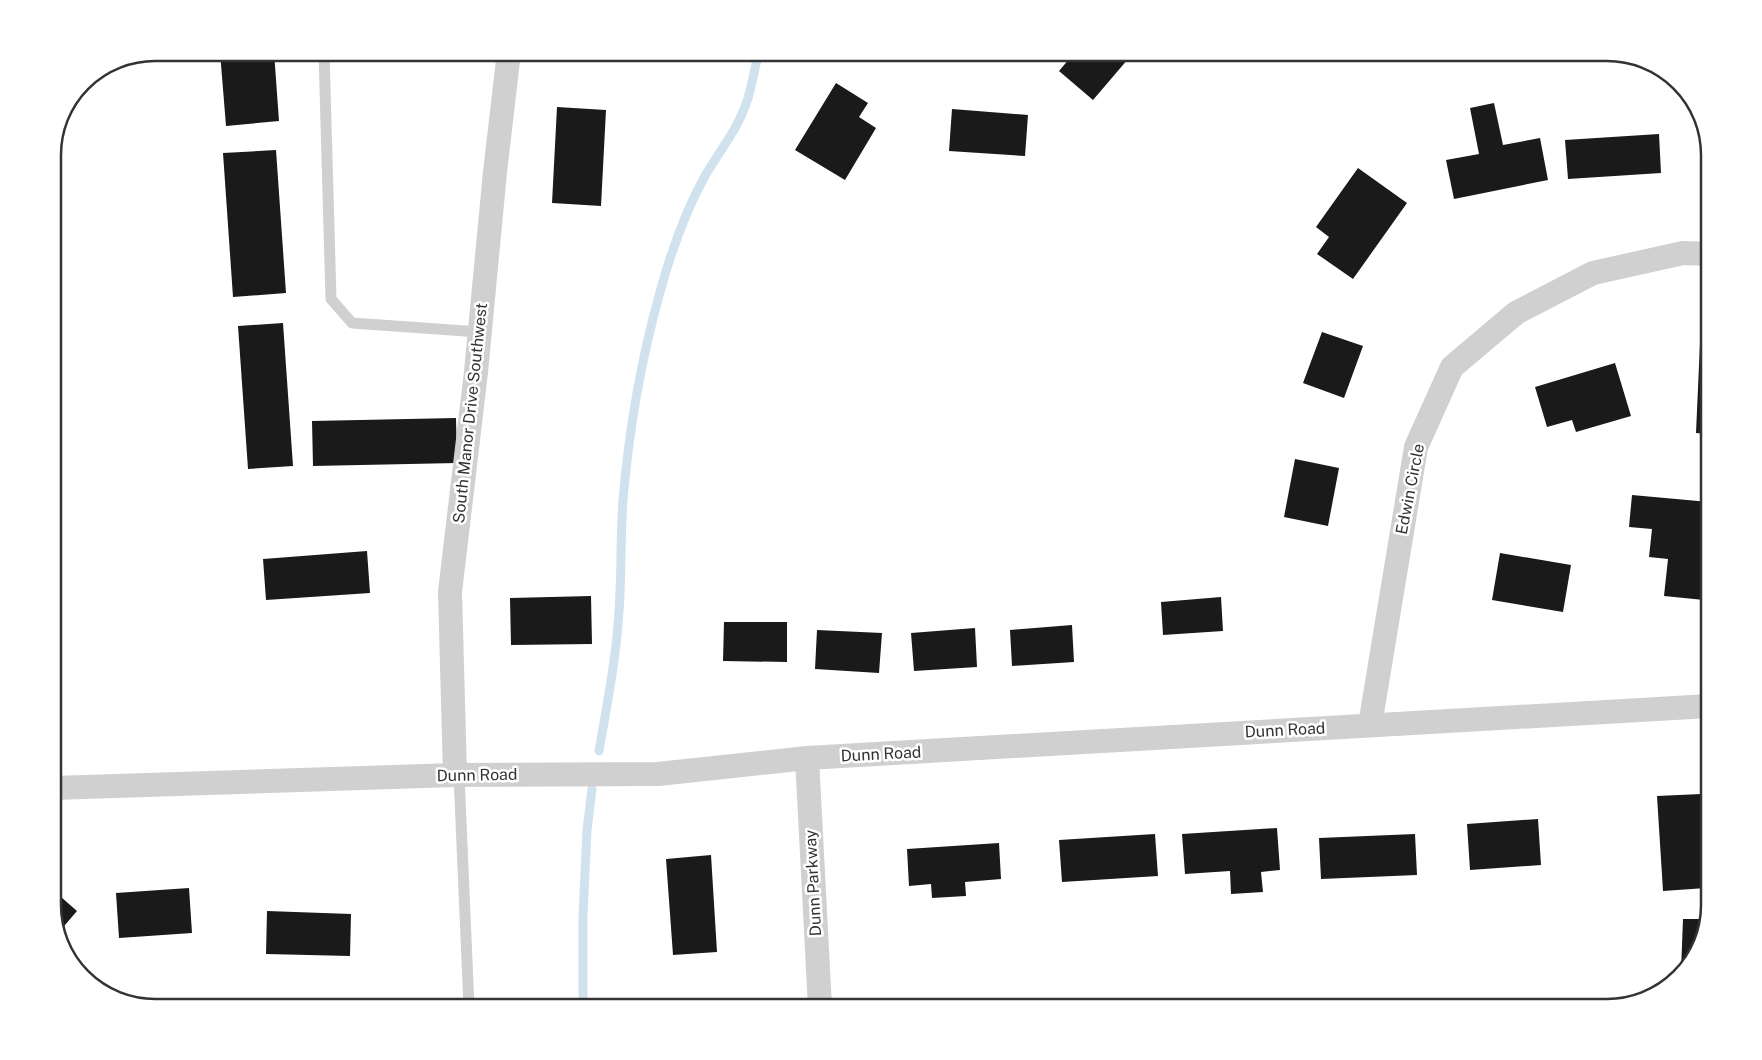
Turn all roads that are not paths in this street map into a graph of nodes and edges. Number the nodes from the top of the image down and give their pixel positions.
1 (324, 61) edge
2 (508, 61) edge
3 (1701, 254) edge
4 (480, 332) junction
5 (1701, 707) edge
6 (1370, 725) junction
7 (807, 758) junction
8 (457, 775) junction
9 (61, 788) edge
10 (469, 999) edge
11 (820, 999) edge

1 - 4 lane
2 - 4 street, South Manor Drive Southwest
3 - 6 street, Edwin Circle
4 - 8 street, South Manor Drive Southwest
5 - 6 street, Dunn Road
6 - 7 street, Dunn Road
7 - 8 street, Dunn Road
7 - 11 street, Dunn Parkway
8 - 9 street, Dunn Road
8 - 10 lane

